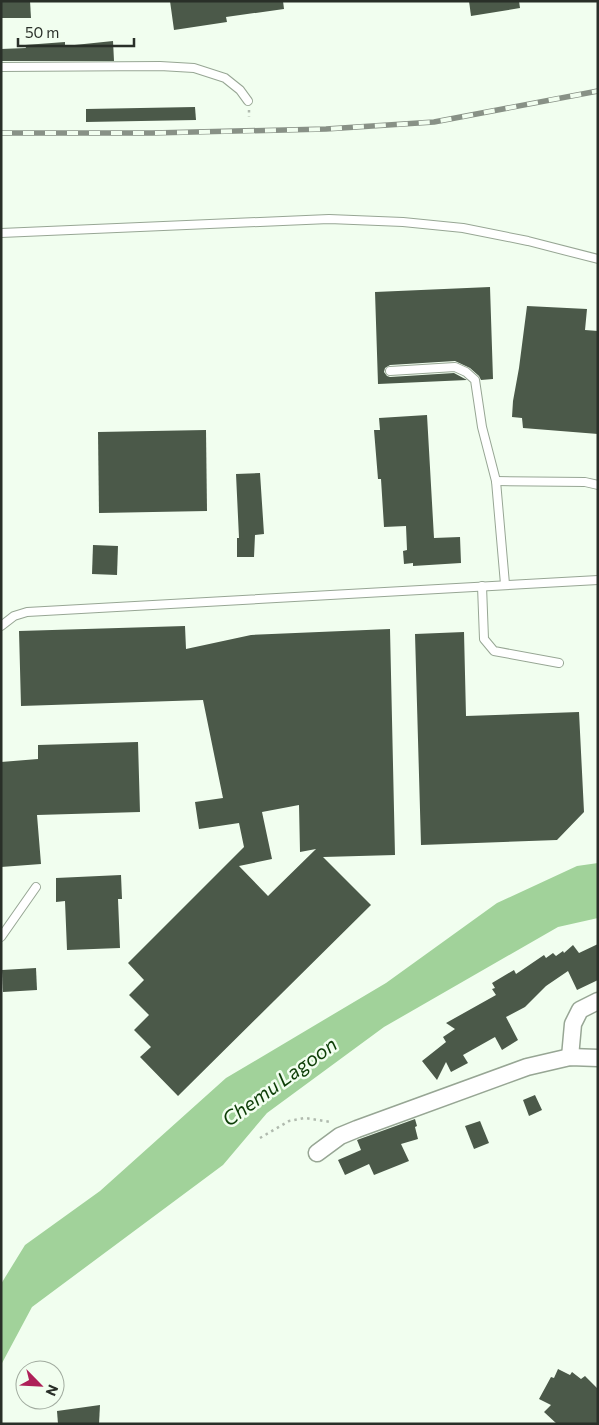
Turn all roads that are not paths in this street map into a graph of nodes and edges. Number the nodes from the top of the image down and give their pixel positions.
1 (1, 66) edge
2 (248, 101) dead end
3 (1, 234) edge
4 (598, 259) edge
5 (390, 370) dead end
6 (496, 481) junction
7 (598, 485) edge
8 (598, 580) edge
9 (505, 584) junction
10 (482, 586) junction
11 (1, 626) edge
12 (559, 663) dead end
13 (36, 887) dead end
14 (1, 937) edge
15 (598, 1001) edge
16 (570, 1057) junction
17 (598, 1058) edge
18 (317, 1153) dead end

1 - 2 lane
3 - 4 lane
5 - 6 lane
6 - 7 lane
6 - 9 lane
8 - 9 lane
9 - 10 lane
10 - 11 lane
10 - 12 lane
13 - 14 lane
15 - 16 street
16 - 17 street
16 - 18 street

